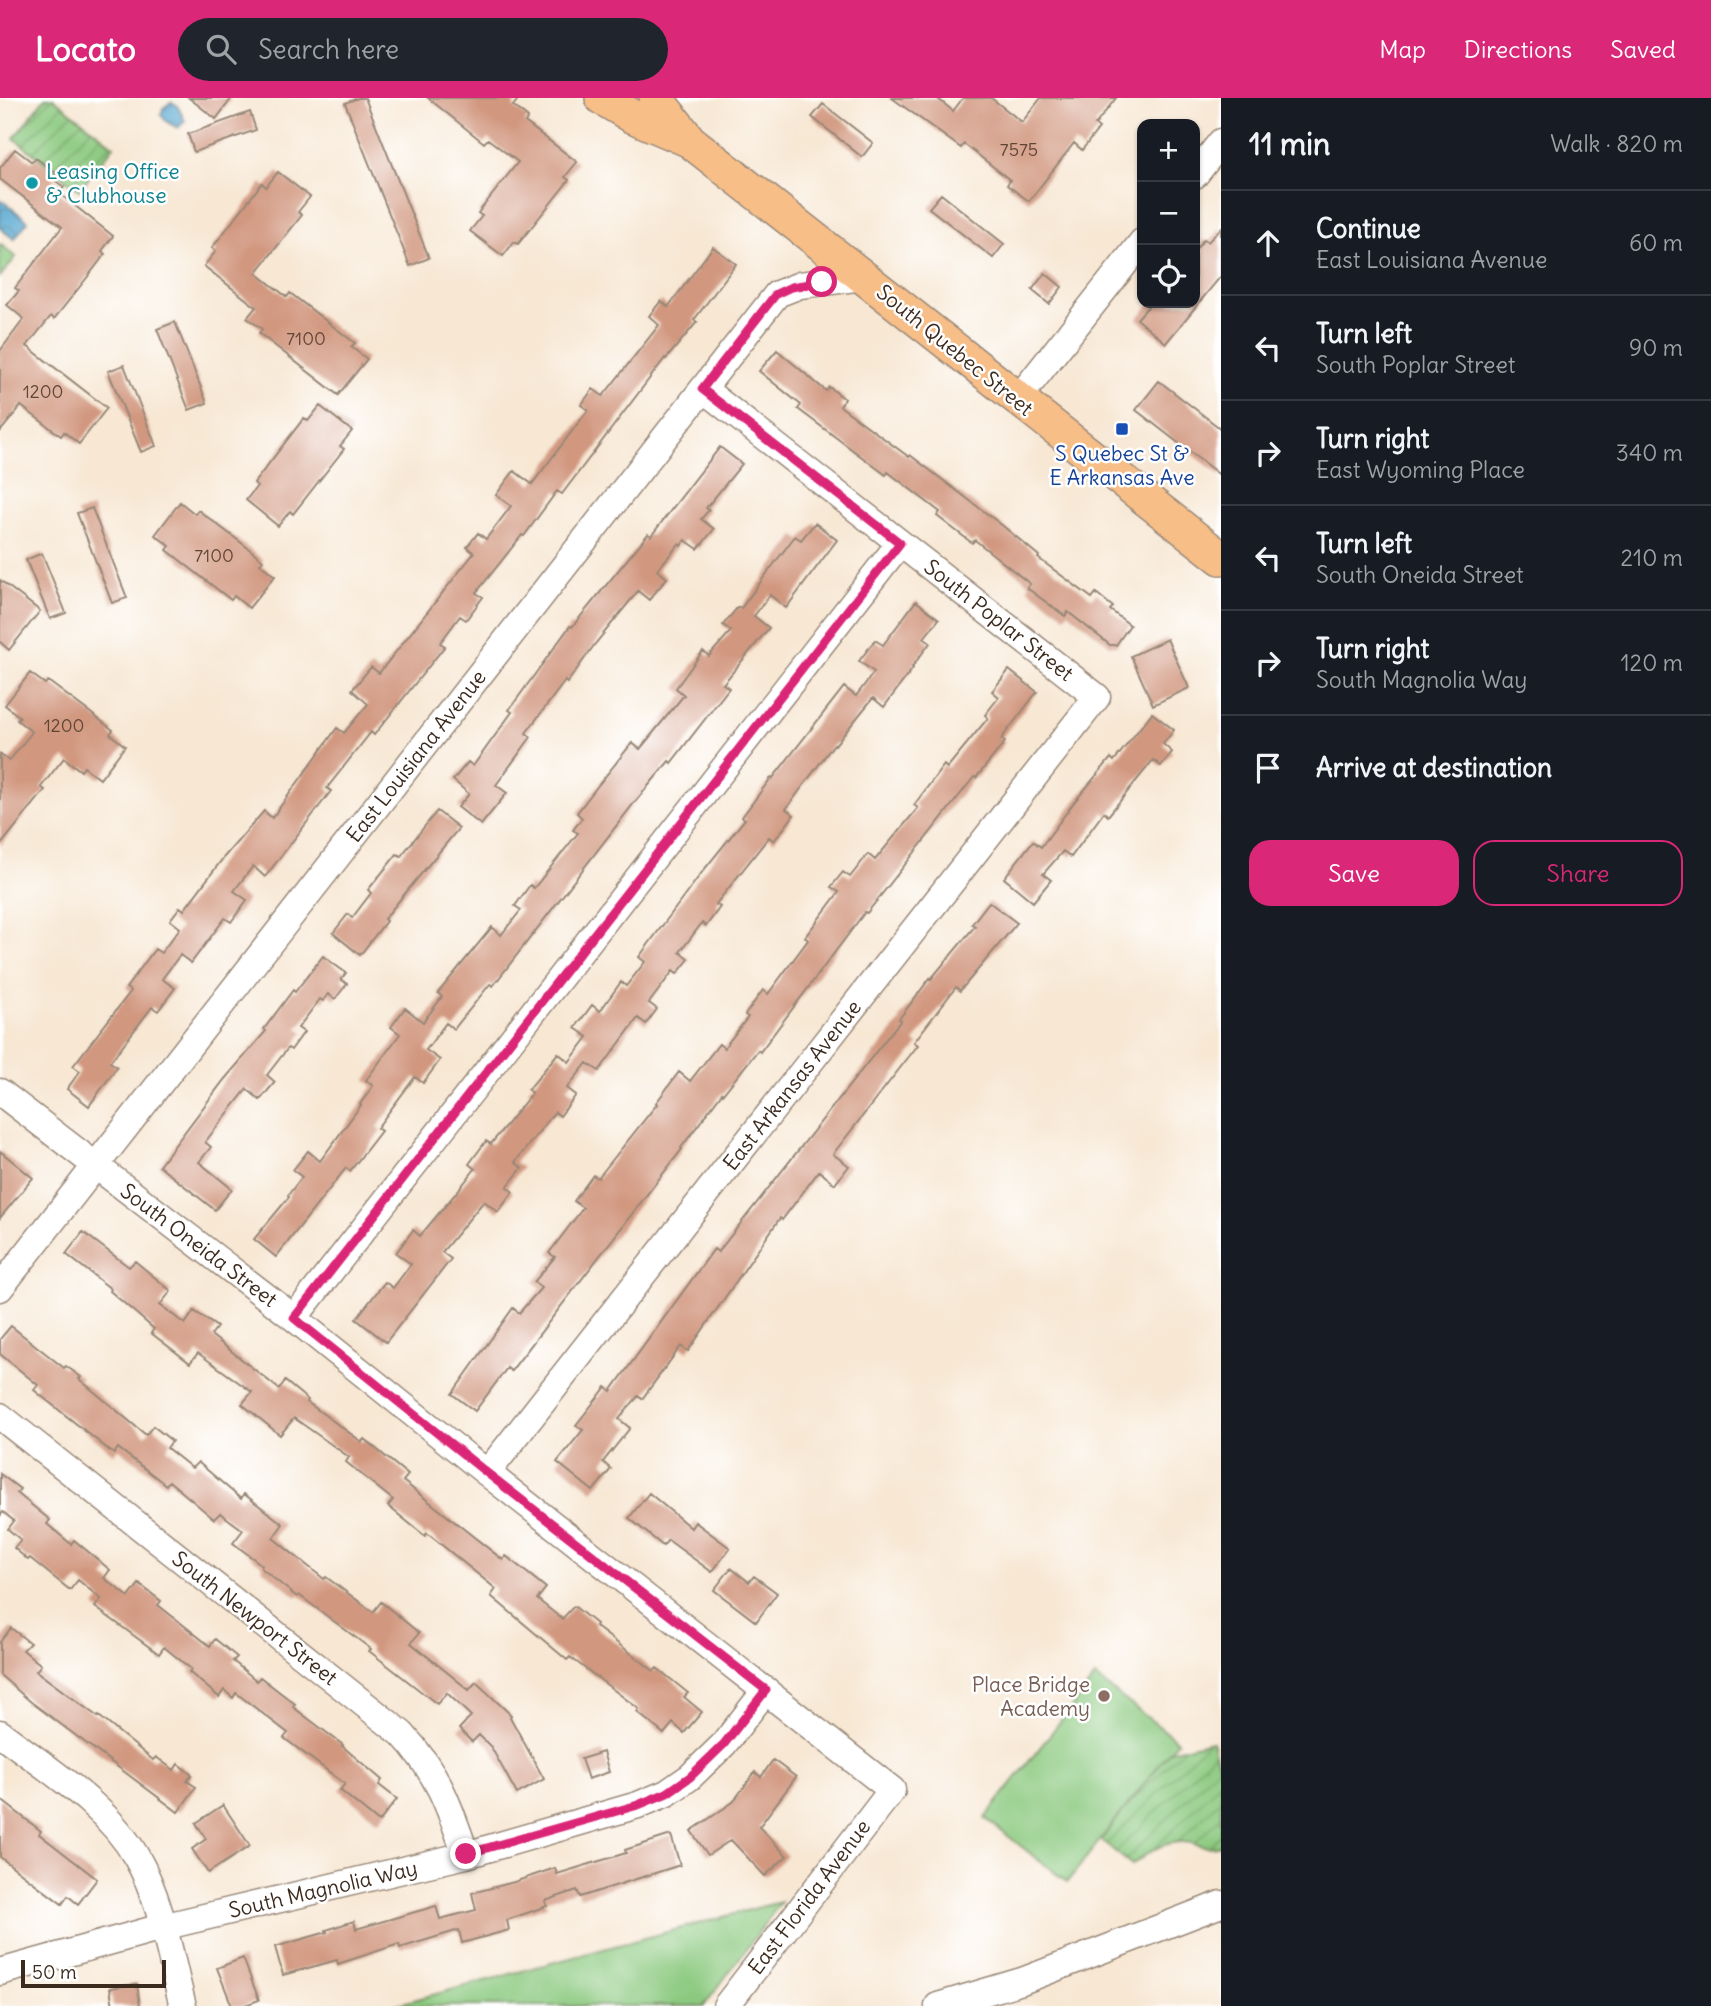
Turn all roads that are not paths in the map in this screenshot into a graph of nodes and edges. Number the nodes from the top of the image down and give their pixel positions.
1 (602, 98) edge
2 (656, 98) edge
3 (690, 141) junction
4 (1221, 142) edge
5 (1200, 169) edge
6 (1140, 245) edge
7 (863, 277) junction
8 (702, 389) junction
9 (1017, 400) junction
10 (900, 543) junction
11 (1221, 558) edge
12 (1097, 696) joint
13 (0, 1092) edge
14 (95, 1166) junction
15 (0, 1288) edge
16 (294, 1318) junction
17 (0, 1416) edge
18 (487, 1473) junction
19 (766, 1690) junction
20 (0, 1733) edge
21 (892, 1790) joint
22 (466, 1854) junction
23 (1221, 1904) edge
24 (162, 1927) junction
25 (0, 1972) edge
26 (183, 2006) edge
27 (726, 2006) edge
28 (938, 2006) edge

1 - 3 main road, South Quebec Street
2 - 3 main road, South Quebec Street
3 - 7 main road, South Quebec Street
4 - 5 street
6 - 9 street
7 - 8 street, East Louisiana Avenue
7 - 9 main road, South Quebec Street
8 - 10 street, South Poplar Street
8 - 14 street, East Louisiana Avenue
9 - 11 main road, South Quebec Street
10 - 12 street, South Poplar Street
10 - 16 street
12 - 18 street, East Arkansas Avenue
13 - 14 street, South Oneida Street
14 - 15 street, East Louisiana Avenue
14 - 16 street, South Oneida Street
16 - 18 street, South Oneida Street
17 - 22 street, South Newport Street
18 - 19 street, South Oneida Street
19 - 21 street, South Oneida Street
19 - 22 street, South Magnolia Way
20 - 24 street
21 - 27 street, East Florida Avenue
22 - 24 street, South Magnolia Way
23 - 28 street
24 - 25 street, South Magnolia Way
24 - 26 street

